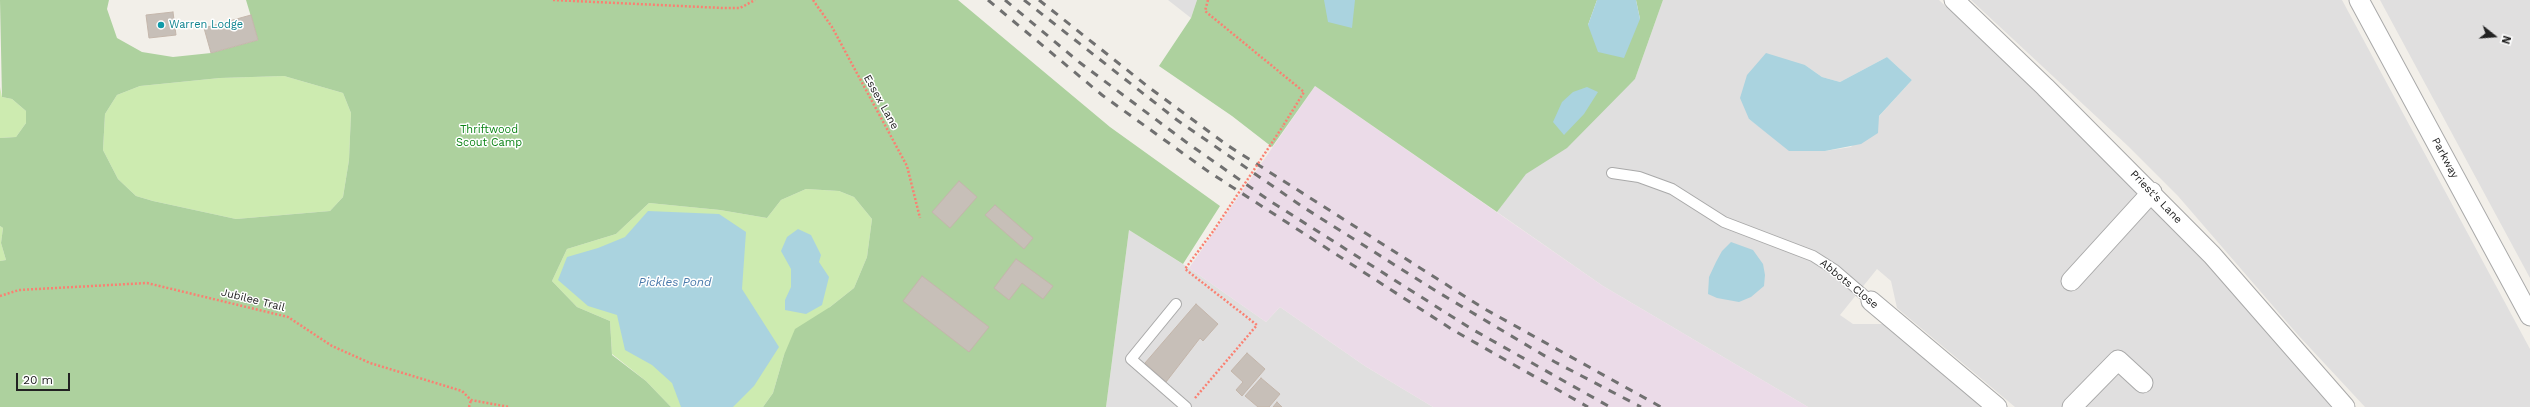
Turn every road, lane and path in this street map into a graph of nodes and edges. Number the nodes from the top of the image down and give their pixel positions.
1 (553, 0) edge
2 (755, 0) edge
3 (813, 0) edge
4 (1208, 0) edge
5 (1954, 0) edge
6 (2359, 0) edge
7 (1612, 173) dead end
8 (2152, 192) junction
9 (920, 218) dead end
10 (2070, 281) dead end
11 (0, 296) edge
12 (1871, 301) joint
13 (1176, 304) dead end
14 (2530, 316) edge
15 (2143, 383) dead end
16 (471, 400) junction
17 (1189, 404) edge
18 (469, 407) edge
19 (509, 407) edge
20 (1997, 407) edge
21 (2072, 407) edge
22 (2345, 407) edge

1 - 2 path
3 - 9 path, Essex Lane
4 - 17 path, bridge
5 - 8 street, Priest's Lane
6 - 14 street, Parkway
7 - 12 lane, Abbots Close
8 - 10 street
8 - 22 street, Priest's Lane
11 - 16 path, Jubilee Trail
12 - 20 street, Abbots Close
13 - 17 lane
15 - 21 street
16 - 18 path
16 - 19 path, Jubilee Trail

